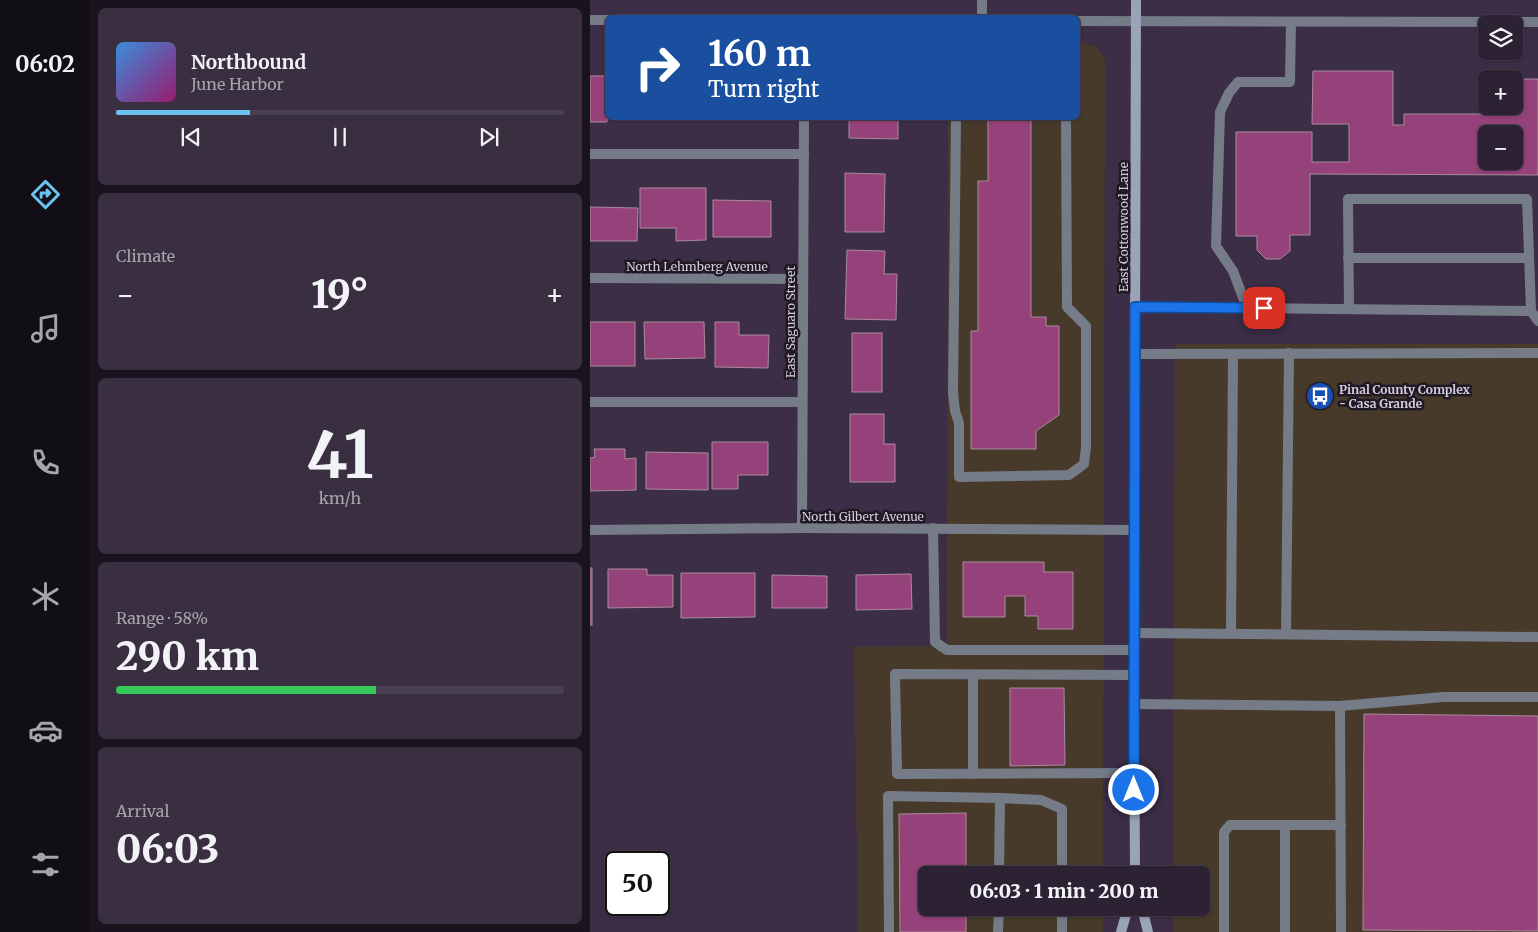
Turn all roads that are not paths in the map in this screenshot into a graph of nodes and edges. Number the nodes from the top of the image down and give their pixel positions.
1 (982, 0) edge
2 (1136, 0) edge
3 (982, 15) edge
4 (590, 20) edge
5 (605, 20) edge
6 (1080, 22) edge
7 (1136, 22) junction
8 (1291, 22) junction
9 (1538, 22) edge
10 (804, 120) edge
11 (956, 120) edge
12 (1066, 120) edge
13 (590, 154) edge
14 (804, 154) junction
15 (1348, 258) junction
16 (1529, 258) junction
17 (590, 278) edge
18 (803, 279) junction
19 (1135, 307) junction
20 (1247, 308) junction
21 (1349, 309) junction
22 (1531, 311) junction
23 (1538, 321) edge
24 (1289, 353) junction
25 (1538, 353) edge
26 (1135, 354) junction
27 (1233, 354) junction
28 (590, 402) edge
29 (802, 402) junction
30 (802, 528) junction
31 (933, 528) junction
32 (590, 530) edge
33 (1135, 530) junction
34 (1134, 633) junction
35 (1231, 634) junction
36 (1286, 634) junction
37 (1538, 637) edge
38 (1134, 650) junction
39 (973, 675) junction
40 (1134, 675) junction
41 (1538, 697) edge
42 (1134, 704) junction
43 (1340, 706) junction
44 (1134, 773) junction
45 (973, 774) junction
46 (1000, 798) junction
47 (1285, 825) junction
48 (1341, 825) junction
49 (999, 866) edge
50 (1062, 866) edge
51 (1135, 866) edge
52 (999, 916) edge
53 (1062, 916) edge
54 (1126, 916) edge
55 (1144, 916) edge
56 (889, 932) edge
57 (998, 932) edge
58 (1062, 932) edge
59 (1121, 932) edge
60 (1148, 932) edge
61 (1224, 932) edge
62 (1285, 932) edge
63 (1341, 932) edge

1 - 3 street
2 - 7 main road, East Cottonwood Lane
4 - 5 street
6 - 7 street
7 - 8 street
7 - 19 main road, East Cottonwood Lane
8 - 9 street
8 - 20 street
10 - 14 street, East Saguaro Street
11 - 12 street
13 - 14 street
14 - 18 street, East Saguaro Street
15 - 16 street
15 - 16 street
15 - 21 street
16 - 22 street
17 - 18 street, North Lehmberg Avenue
18 - 29 street, East Saguaro Street
19 - 20 street
19 - 26 main road, East Cottonwood Lane
20 - 21 street
21 - 22 street
22 - 23 street
24 - 25 street
24 - 27 street
24 - 36 street
26 - 27 street
26 - 33 main road, East Cottonwood Lane
27 - 35 street
28 - 29 street
29 - 30 street, East Saguaro Street
30 - 31 street, North Gilbert Avenue
30 - 32 street, North Gilbert Avenue
31 - 33 street, North Gilbert Avenue
31 - 38 street
33 - 34 main road, East Cottonwood Lane
34 - 35 street
34 - 38 main road, East Cottonwood Lane
35 - 36 street
36 - 37 street
38 - 40 main road, East Cottonwood Lane
39 - 40 street
39 - 45 street
39 - 45 street
40 - 42 main road, East Cottonwood Lane
41 - 43 street
42 - 43 street
42 - 44 main road, East Cottonwood Lane
43 - 48 street
44 - 45 street
44 - 51 main road, East Cottonwood Lane
46 - 49 street
46 - 50 street
46 - 56 street
47 - 48 street
47 - 61 street
47 - 62 street
48 - 63 street
52 - 57 street
53 - 58 street
54 - 59 main road
55 - 60 main road

